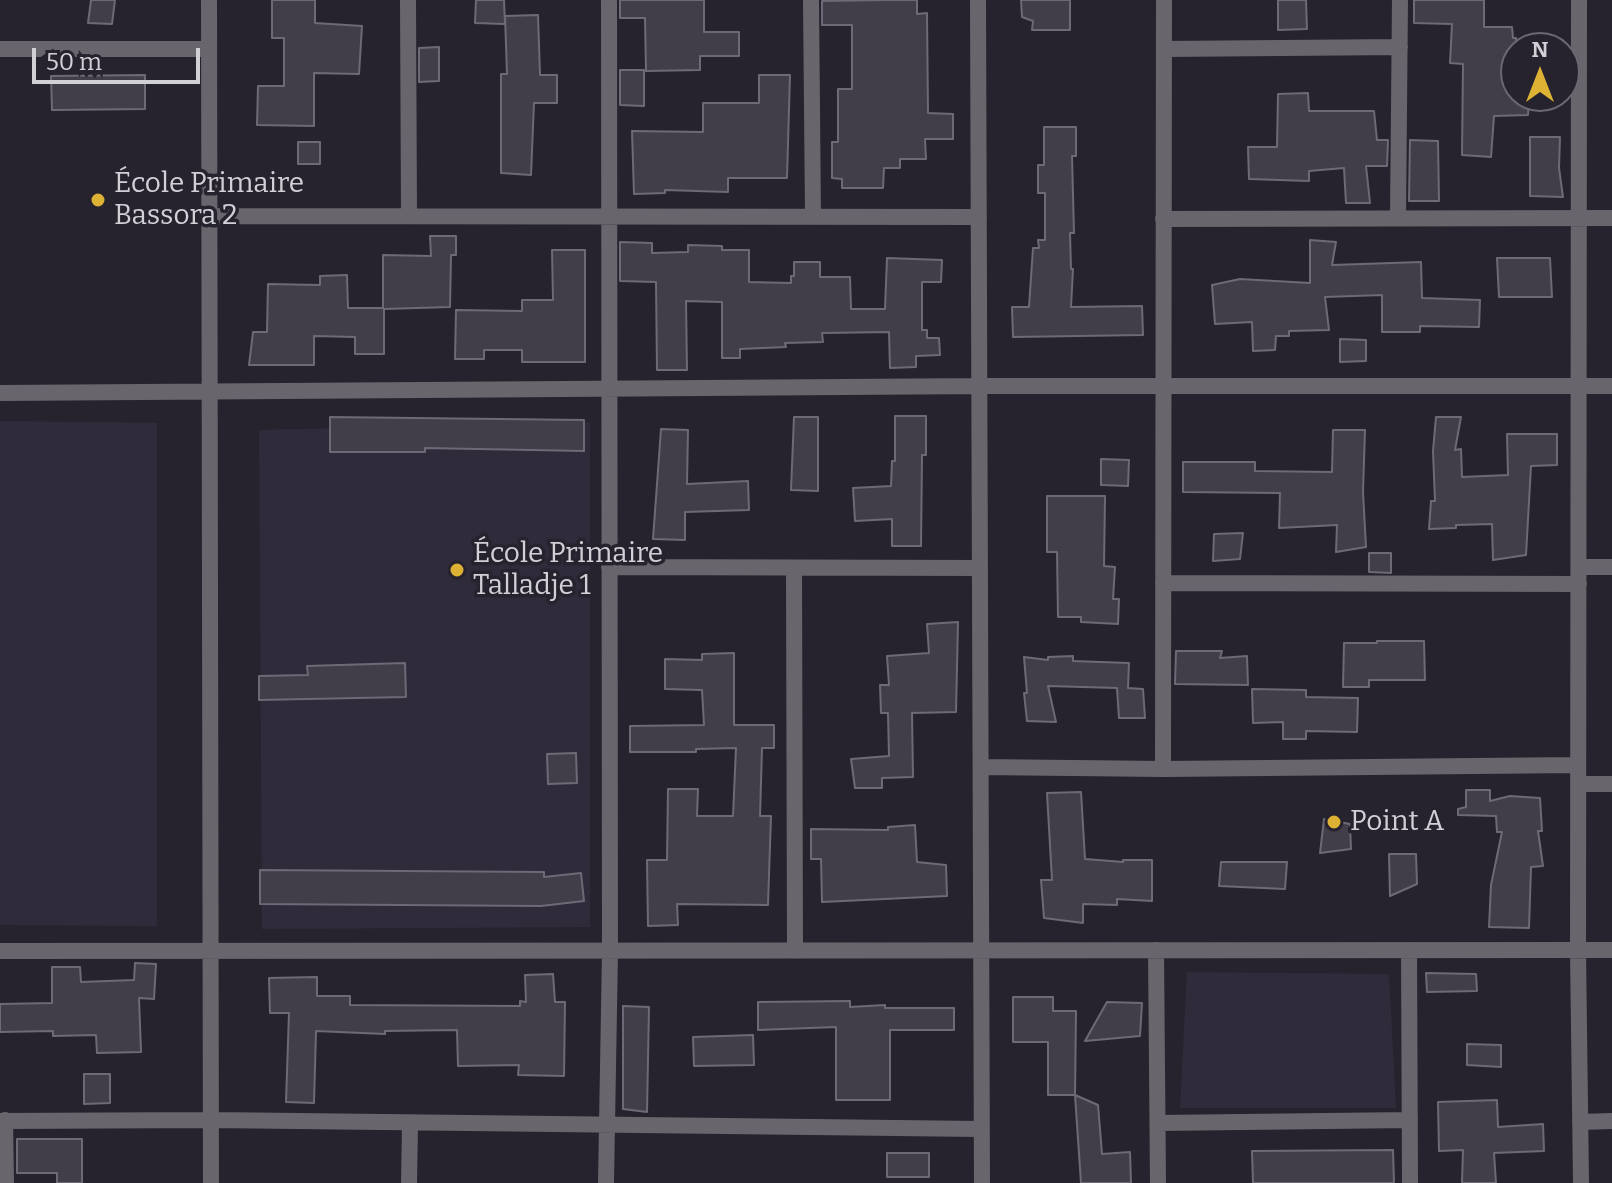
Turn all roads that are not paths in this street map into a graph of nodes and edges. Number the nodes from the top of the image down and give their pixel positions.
1 (209, 0) edge
2 (408, 0) edge
3 (609, 0) edge
4 (811, 0) edge
5 (978, 0) edge
6 (1164, 0) edge
7 (1400, 0) edge
8 (1579, 0) edge
9 (1400, 47) junction
10 (0, 49) edge
11 (209, 49) junction
12 (1164, 49) junction
13 (210, 216) junction
14 (409, 216) junction
15 (609, 217) junction
16 (813, 217) junction
17 (979, 217) junction
18 (1398, 218) junction
19 (1579, 218) junction
20 (1612, 218) edge
21 (1163, 219) junction
22 (979, 386) junction
23 (1163, 386) junction
24 (1579, 386) junction
25 (1612, 386) edge
26 (609, 390) junction
27 (210, 392) junction
28 (0, 393) edge
29 (609, 567) junction
30 (1612, 567) edge
31 (794, 568) junction
32 (980, 568) junction
33 (1579, 575) junction
34 (1163, 583) junction
35 (1578, 765) junction
36 (981, 767) junction
37 (1163, 769) junction
38 (1579, 784) junction
39 (1612, 784) edge
40 (981, 950) junction
41 (1156, 950) junction
42 (1409, 950) junction
43 (1578, 950) junction
44 (1612, 950) edge
45 (0, 951) edge
46 (211, 951) junction
47 (610, 951) junction
48 (795, 951) junction
49 (3, 1120) edge
50 (212, 1120) junction
51 (1410, 1120) junction
52 (1612, 1121) edge
53 (1580, 1122) junction
54 (1158, 1123) junction
55 (410, 1124) junction
56 (607, 1126) junction
57 (981, 1129) junction
58 (6, 1183) edge
59 (211, 1183) edge
60 (409, 1183) edge
61 (606, 1183) edge
62 (982, 1183) edge
63 (1158, 1183) edge
64 (1410, 1183) edge
65 (1581, 1183) edge

1 - 11 street
2 - 14 street
3 - 15 street
4 - 16 street
5 - 17 street
6 - 12 street
7 - 9 street
8 - 19 street
9 - 12 street
9 - 18 street
10 - 11 street
11 - 13 street
12 - 21 street
13 - 14 street
13 - 27 street
14 - 15 street
15 - 16 street
15 - 26 street
16 - 17 street
17 - 22 street
18 - 19 street
18 - 21 street
19 - 20 street
19 - 24 street
21 - 23 street
22 - 23 street
22 - 26 street
22 - 32 street
23 - 24 street
23 - 34 street
24 - 25 street
24 - 33 street
26 - 27 street
26 - 29 street
27 - 28 street
27 - 46 street
29 - 31 street
29 - 47 street
30 - 33 street
31 - 32 street
31 - 48 street
32 - 36 street
33 - 34 street
33 - 35 street
34 - 37 street
35 - 37 street
35 - 38 street
36 - 37 street
36 - 40 street
38 - 39 street
38 - 43 street
40 - 41 street
40 - 48 street
40 - 57 street
41 - 42 street
41 - 54 street
42 - 43 street
42 - 51 street
43 - 44 street
43 - 53 street
45 - 46 street
46 - 47 street
46 - 50 street
47 - 48 street
47 - 56 street
49 - 50 street
49 - 58 street
50 - 55 street
50 - 59 street
51 - 54 street
51 - 64 street
52 - 53 street
53 - 65 street
54 - 63 street
55 - 56 street
55 - 60 street
56 - 57 street
56 - 61 street
57 - 62 street

